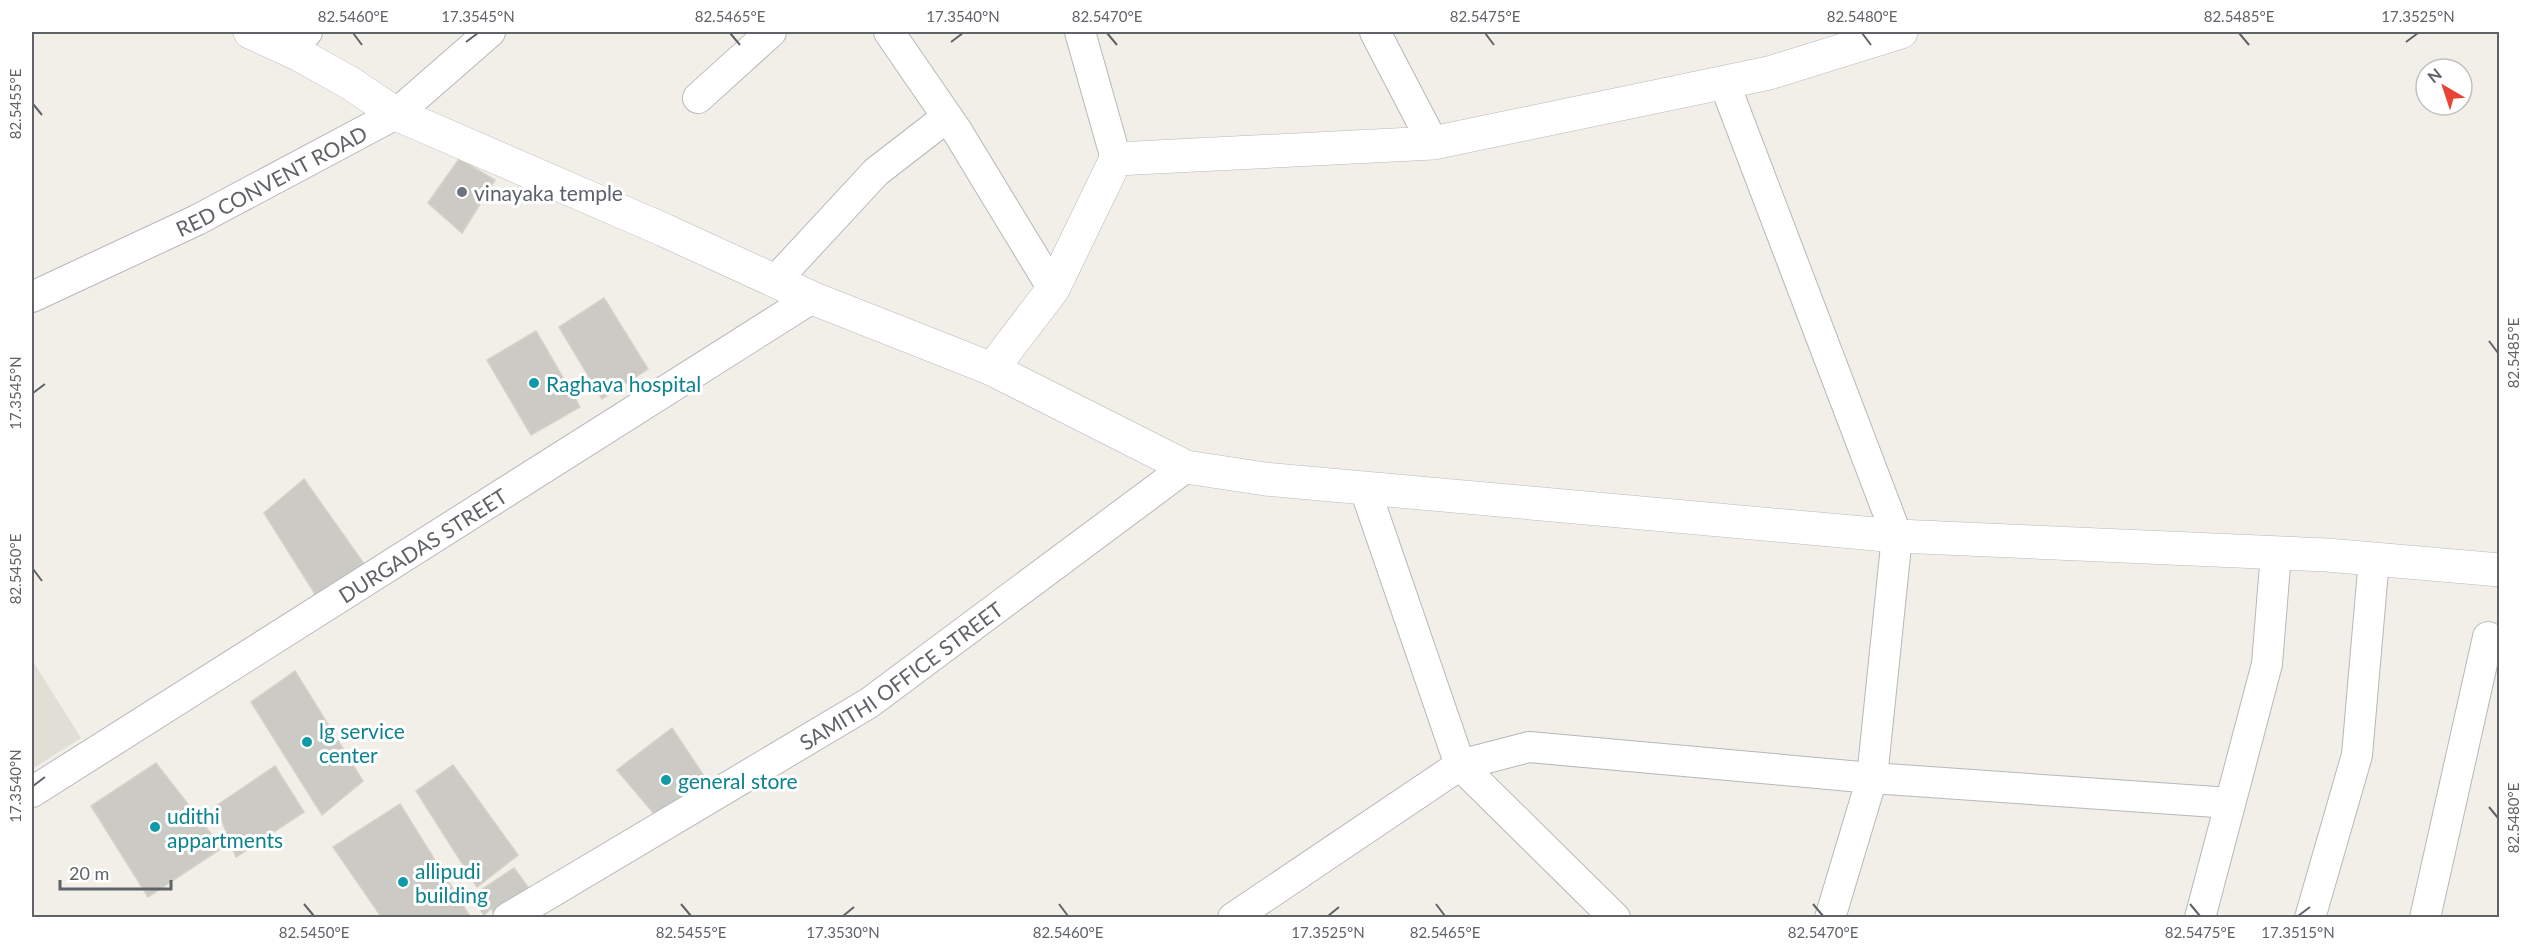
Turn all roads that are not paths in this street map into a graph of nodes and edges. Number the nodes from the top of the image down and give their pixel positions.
1 (250, 32) edge
2 (490, 32) edge
3 (771, 32) edge
4 (889, 32) edge
5 (1080, 32) edge
6 (1901, 32) edge
7 (1378, 33) edge
8 (298, 41) edge
9 (1724, 82) junction
10 (698, 98) dead end
11 (396, 114) junction
12 (947, 117) junction
13 (1433, 143) junction
14 (1116, 159) junction
15 (775, 281) junction
16 (1053, 289) junction
17 (32, 297) edge
18 (812, 298) junction
19 (992, 369) junction
20 (1186, 467) junction
21 (1365, 489) junction
22 (1897, 536) junction
23 (2276, 553) junction
24 (2374, 559) junction
25 (2499, 570) edge
26 (2488, 637) dead end
27 (1460, 765) junction
28 (1872, 778) junction
29 (32, 792) edge
30 (2230, 803) junction
31 (517, 915) edge
32 (1233, 918) edge
33 (1616, 918) edge
34 (1830, 918) edge
35 (2200, 918) edge
36 (2310, 918) edge
37 (2425, 918) edge

1 - 8 main road
2 - 11 street, RED CONVENT ROAD
3 - 10 street
4 - 12 street
5 - 14 street
6 - 9 main road
7 - 13 street
8 - 11 main road
9 - 13 main road
9 - 22 street
11 - 15 main road
11 - 17 street, RED CONVENT ROAD
12 - 15 street
12 - 16 street
13 - 14 main road
14 - 16 main road
15 - 18 main road
16 - 19 main road
18 - 19 main road
18 - 29 street, DURGADAS STREET
19 - 20 main road
20 - 21 main road
20 - 31 street, SAMITHI OFFICE STREET
21 - 22 main road
21 - 27 street
22 - 23 main road
22 - 28 street
23 - 24 main road
23 - 30 street
24 - 25 main road
24 - 36 street
26 - 37 street
27 - 28 street
27 - 32 street
27 - 33 street
28 - 30 street
28 - 34 street
30 - 35 street

